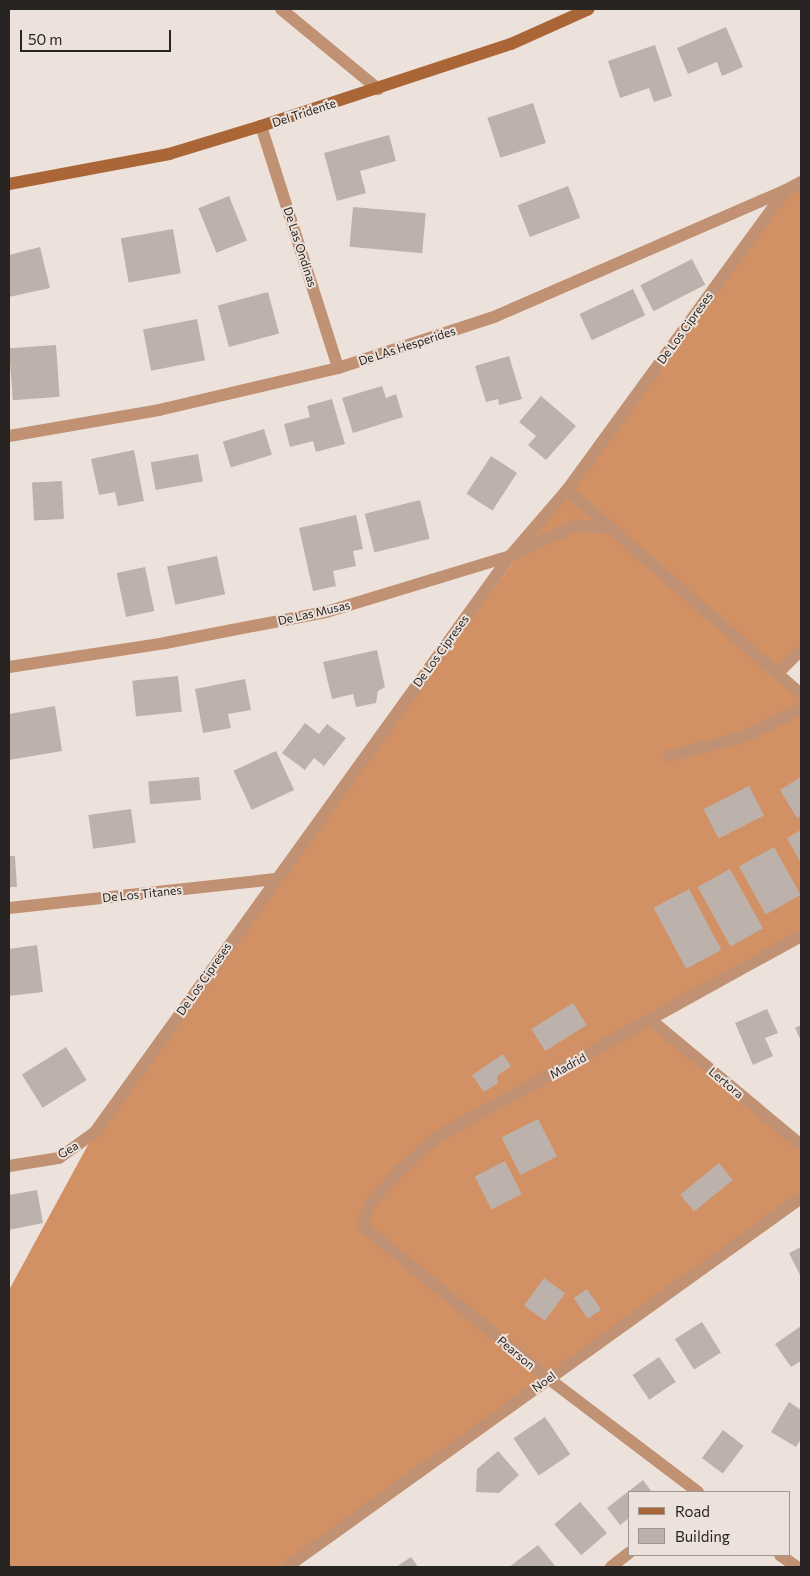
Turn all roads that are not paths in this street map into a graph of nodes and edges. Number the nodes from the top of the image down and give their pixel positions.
1 (281, 9) edge
2 (589, 9) edge
3 (378, 88) junction
4 (261, 126) junction
5 (801, 182) edge
6 (9, 184) edge
7 (786, 190) junction
8 (338, 368) junction
9 (9, 436) edge
10 (567, 490) junction
11 (610, 528) junction
12 (510, 556) junction
13 (801, 650) edge
14 (9, 667) edge
15 (778, 673) junction
16 (801, 694) edge
17 (801, 709) edge
18 (669, 756) dead end
19 (275, 880) junction
20 (9, 908) edge
21 (801, 936) edge
22 (651, 1020) junction
23 (96, 1132) joint
24 (801, 1145) edge
25 (9, 1166) edge
26 (801, 1198) edge
27 (363, 1226) joint
28 (549, 1379) junction
29 (697, 1491) edge
30 (628, 1554) edge
31 (781, 1556) edge
32 (287, 1567) edge
33 (611, 1567) edge
34 (797, 1567) edge

1 - 3 street
2 - 3 main road, Del Tridente
3 - 4 main road, Del Tridente
4 - 6 main road, Del Tridente
4 - 8 street, De Las Ondinas
5 - 7 street, De Los Cipreses
7 - 8 street, De LAs Hesperides
7 - 10 street, De Los Cipreses
8 - 9 street, De LAs Hesperides
10 - 11 street
10 - 12 street, De Los Cipreses
11 - 12 street, De Las Musas
11 - 15 street
12 - 14 street, De Las Musas
12 - 19 street, De Los Cipreses
13 - 15 street
15 - 16 street
17 - 18 street
19 - 20 street, De Los Titanes
19 - 23 street, De Los Cipreses
21 - 22 street, Madrid
22 - 24 street, Lertora
22 - 27 street, Madrid
23 - 25 street, Gea
26 - 28 street, Noel
27 - 28 street, Pearson
28 - 29 street, Pearson
28 - 32 street, Noel
30 - 33 street
31 - 34 street

